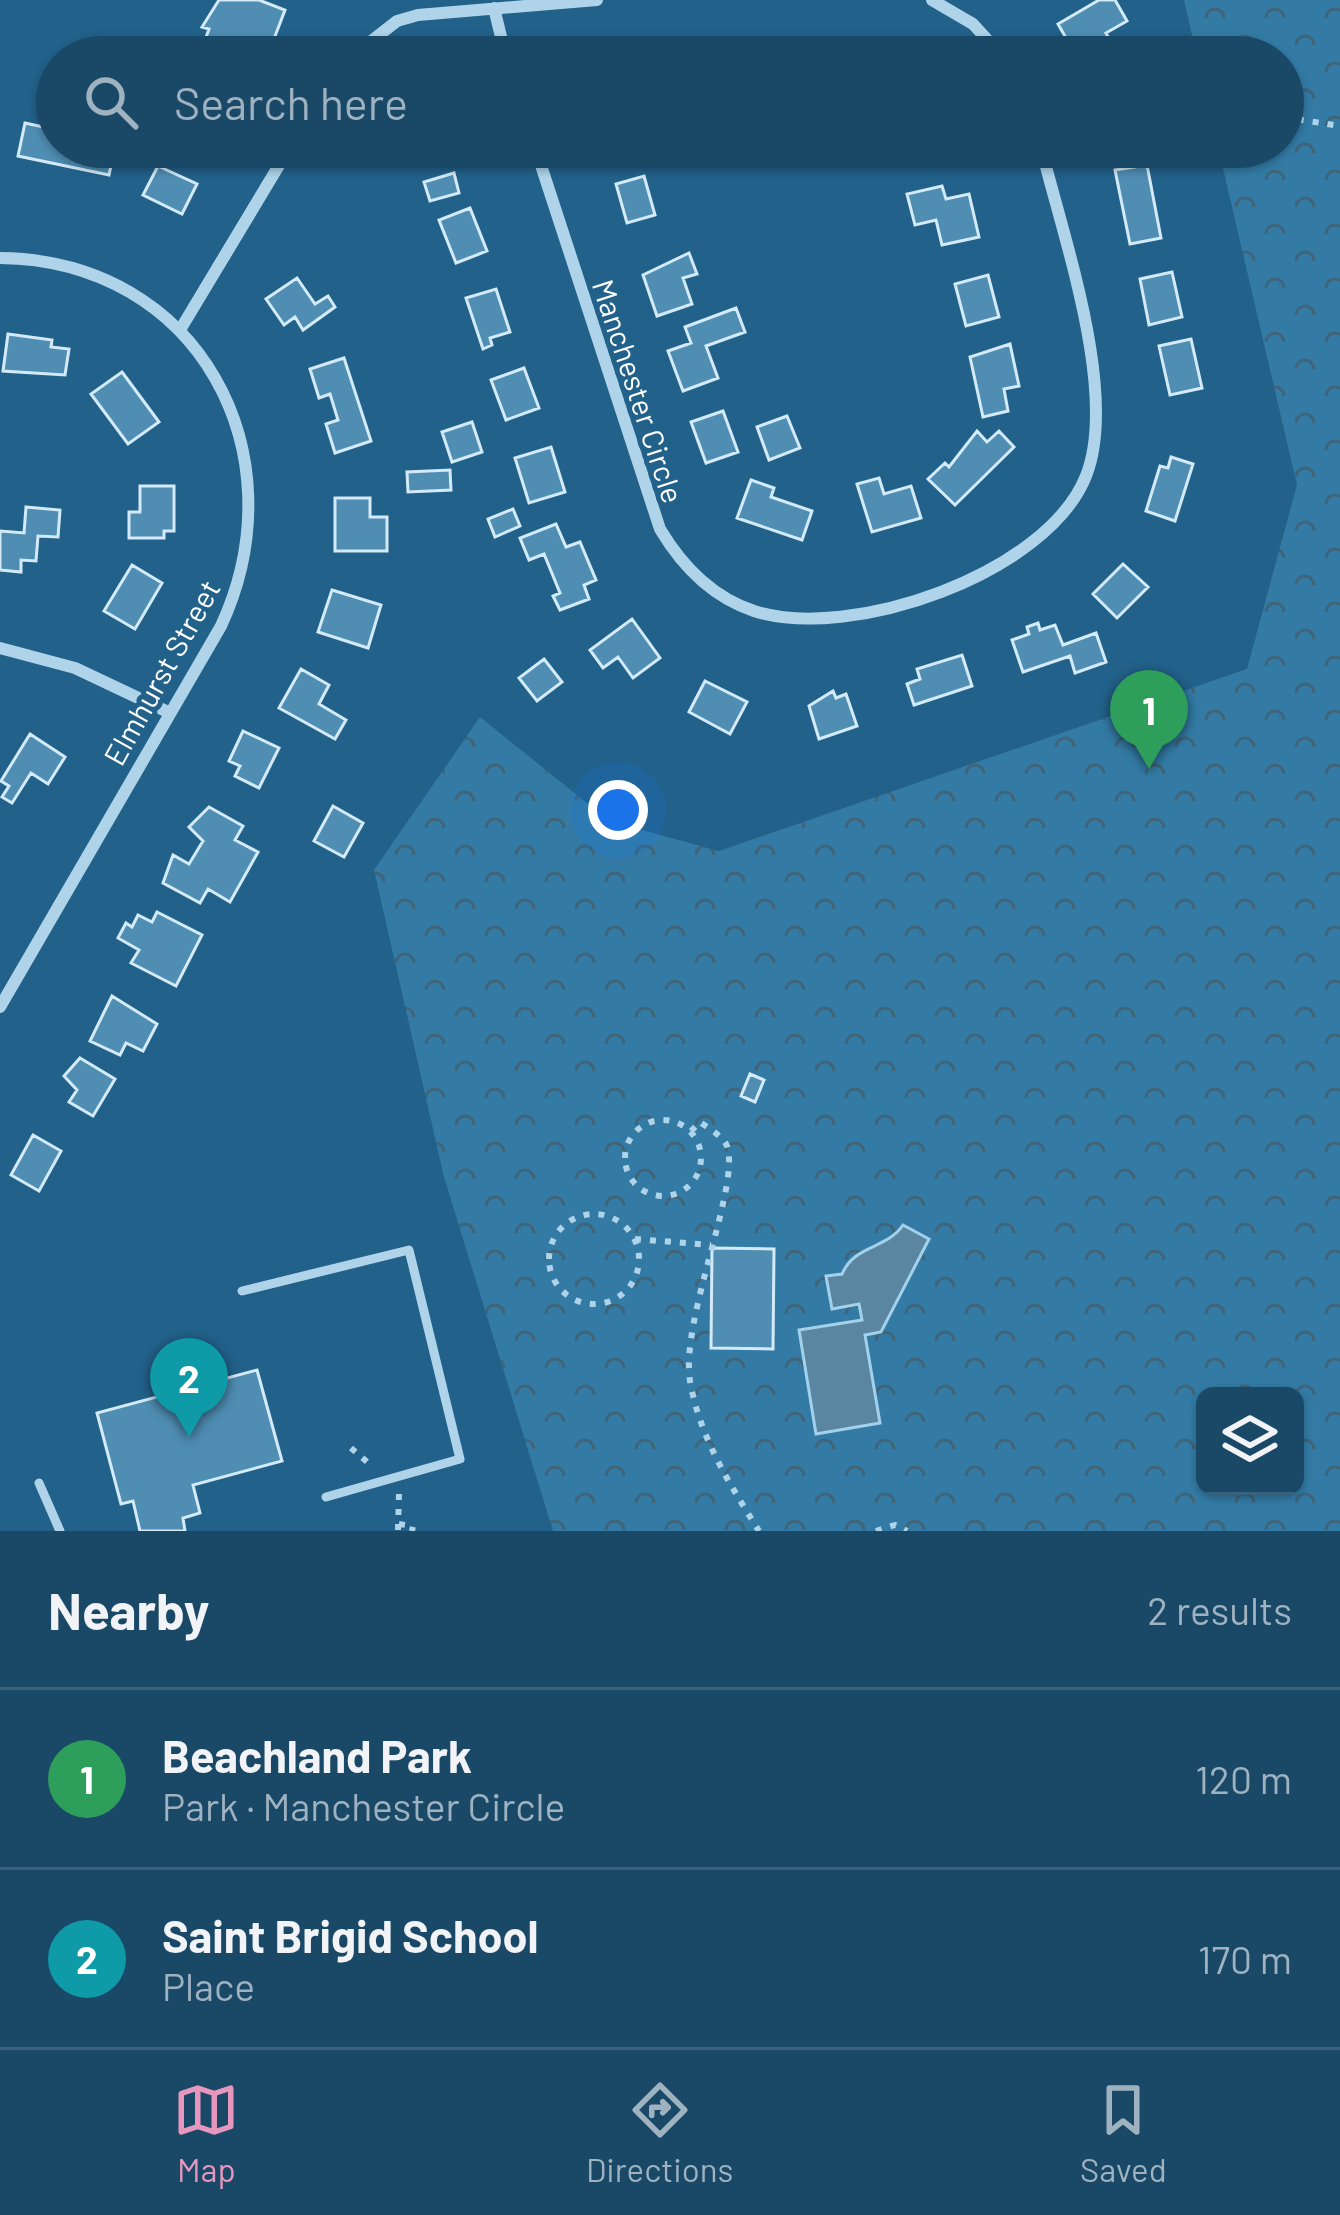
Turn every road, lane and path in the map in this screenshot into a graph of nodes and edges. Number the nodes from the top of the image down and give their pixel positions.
1 (597, 0) edge
2 (932, 0) edge
3 (494, 8) junction
4 (378, 36) edge
5 (501, 36) edge
6 (984, 36) edge
7 (1304, 120) edge
8 (1340, 126) edge
9 (277, 168) edge
10 (542, 168) edge
11 (1046, 168) edge
12 (0, 258) edge
13 (180, 330) junction
14 (0, 648) edge
15 (168, 712) junction
16 (0, 1007) edge
17 (691, 1131) junction
18 (635, 1239) junction
19 (711, 1245) junction
20 (242, 1291) dead end
21 (39, 1484) dead end
22 (400, 1490) dead end
23 (326, 1497) dead end
24 (399, 1527) edge
25 (60, 1531) edge
26 (412, 1531) edge
27 (759, 1531) edge
28 (876, 1531) edge
29 (907, 1531) edge

1 - 3 street
2 - 6 street
3 - 4 street
3 - 5 street
7 - 8 path
9 - 13 street
10 - 11 street, Manchester Circle
12 - 13 street, Elmhurst Street
13 - 15 street, Elmhurst Street
14 - 15 street
15 - 16 street, Elmhurst Street
17 - 17 path
17 - 19 path
18 - 18 path
18 - 19 path
19 - 27 path
20 - 23 lane
21 - 25 lane
22 - 24 path
24 - 26 path
28 - 29 path

